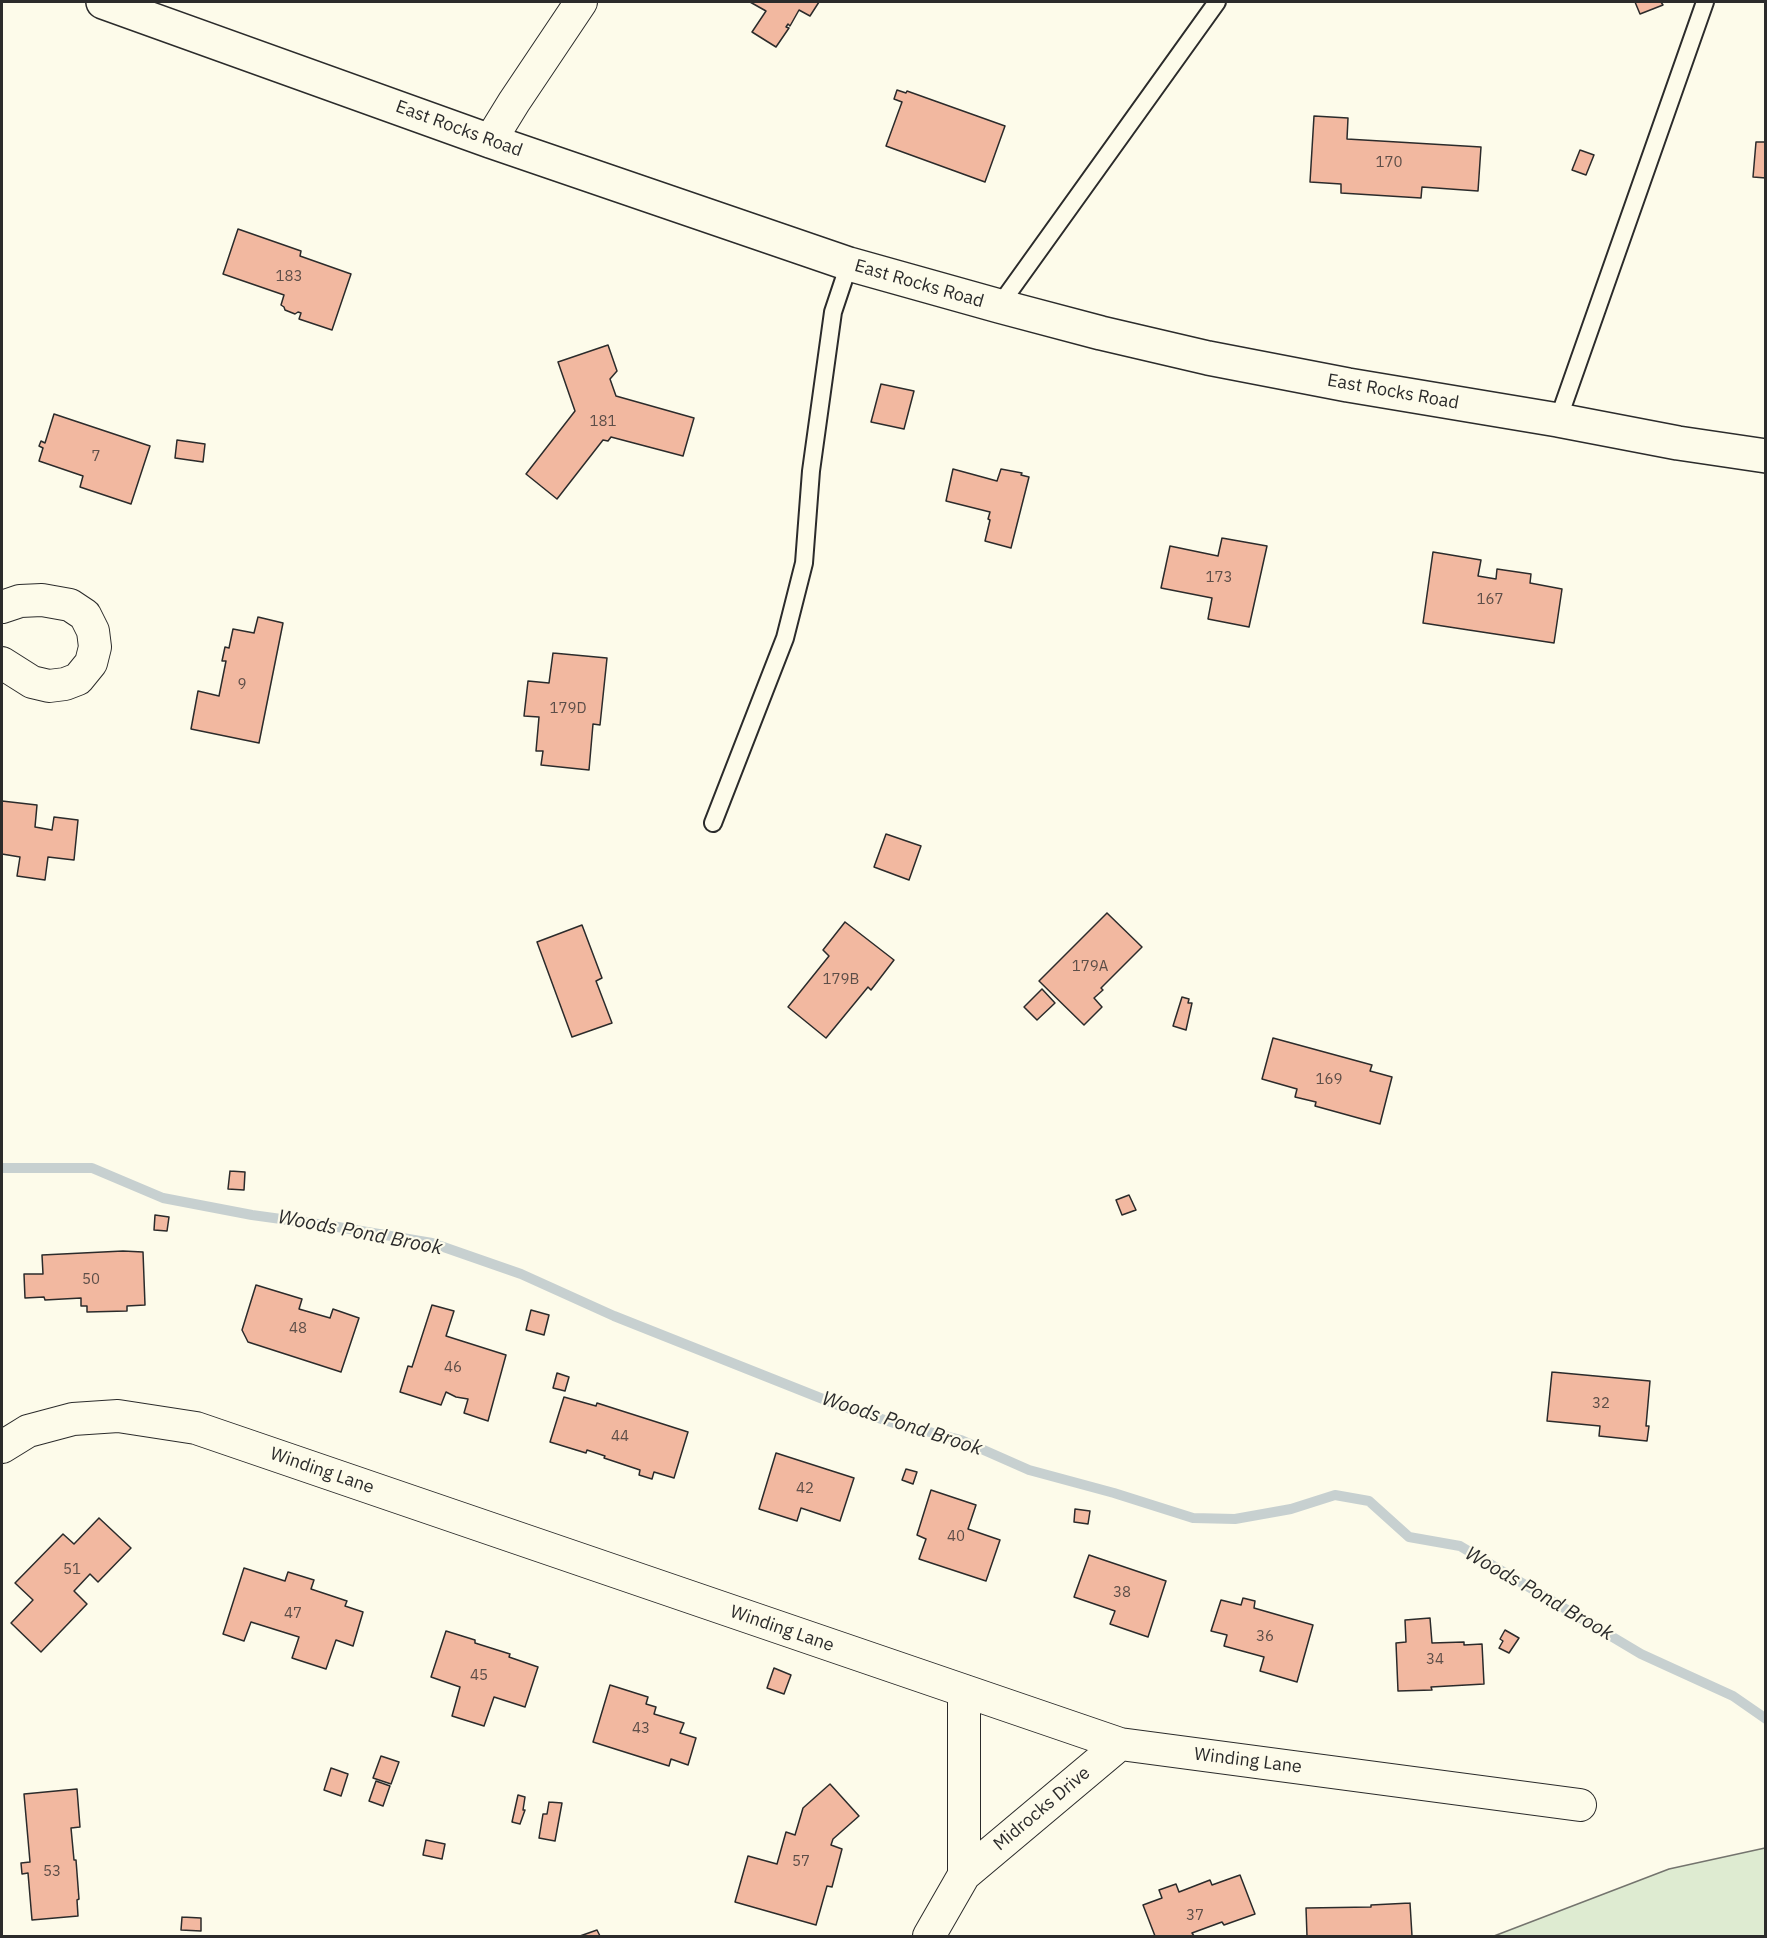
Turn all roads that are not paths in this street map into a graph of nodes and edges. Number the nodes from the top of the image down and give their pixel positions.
1 (103, 2) edge
2 (581, 2) edge
3 (1217, 2) edge
4 (1705, 2) edge
5 (490, 141) junction
6 (849, 264) junction
7 (999, 306) junction
8 (1558, 420) junction
9 (1766, 456) edge
10 (2, 607) edge
11 (2, 663) edge
12 (712, 823) dead end
13 (2, 1447) edge
14 (964, 1691) junction
15 (1120, 1744) junction
16 (1580, 1805) dead end
17 (964, 1875) junction
18 (928, 1936) edge

1 - 5 street, East Rocks Road
2 - 5 street
3 - 7 lane
4 - 8 lane
5 - 6 street, East Rocks Road
6 - 7 street, East Rocks Road
6 - 12 lane
7 - 8 street, East Rocks Road
8 - 9 street, East Rocks Road
10 - 11 street
13 - 14 street, Winding Lane
14 - 15 street, Winding Lane
14 - 17 street, Midrocks Drive
15 - 16 street, Winding Lane
15 - 17 street, Midrocks Drive
17 - 18 street, Midrocks Drive

